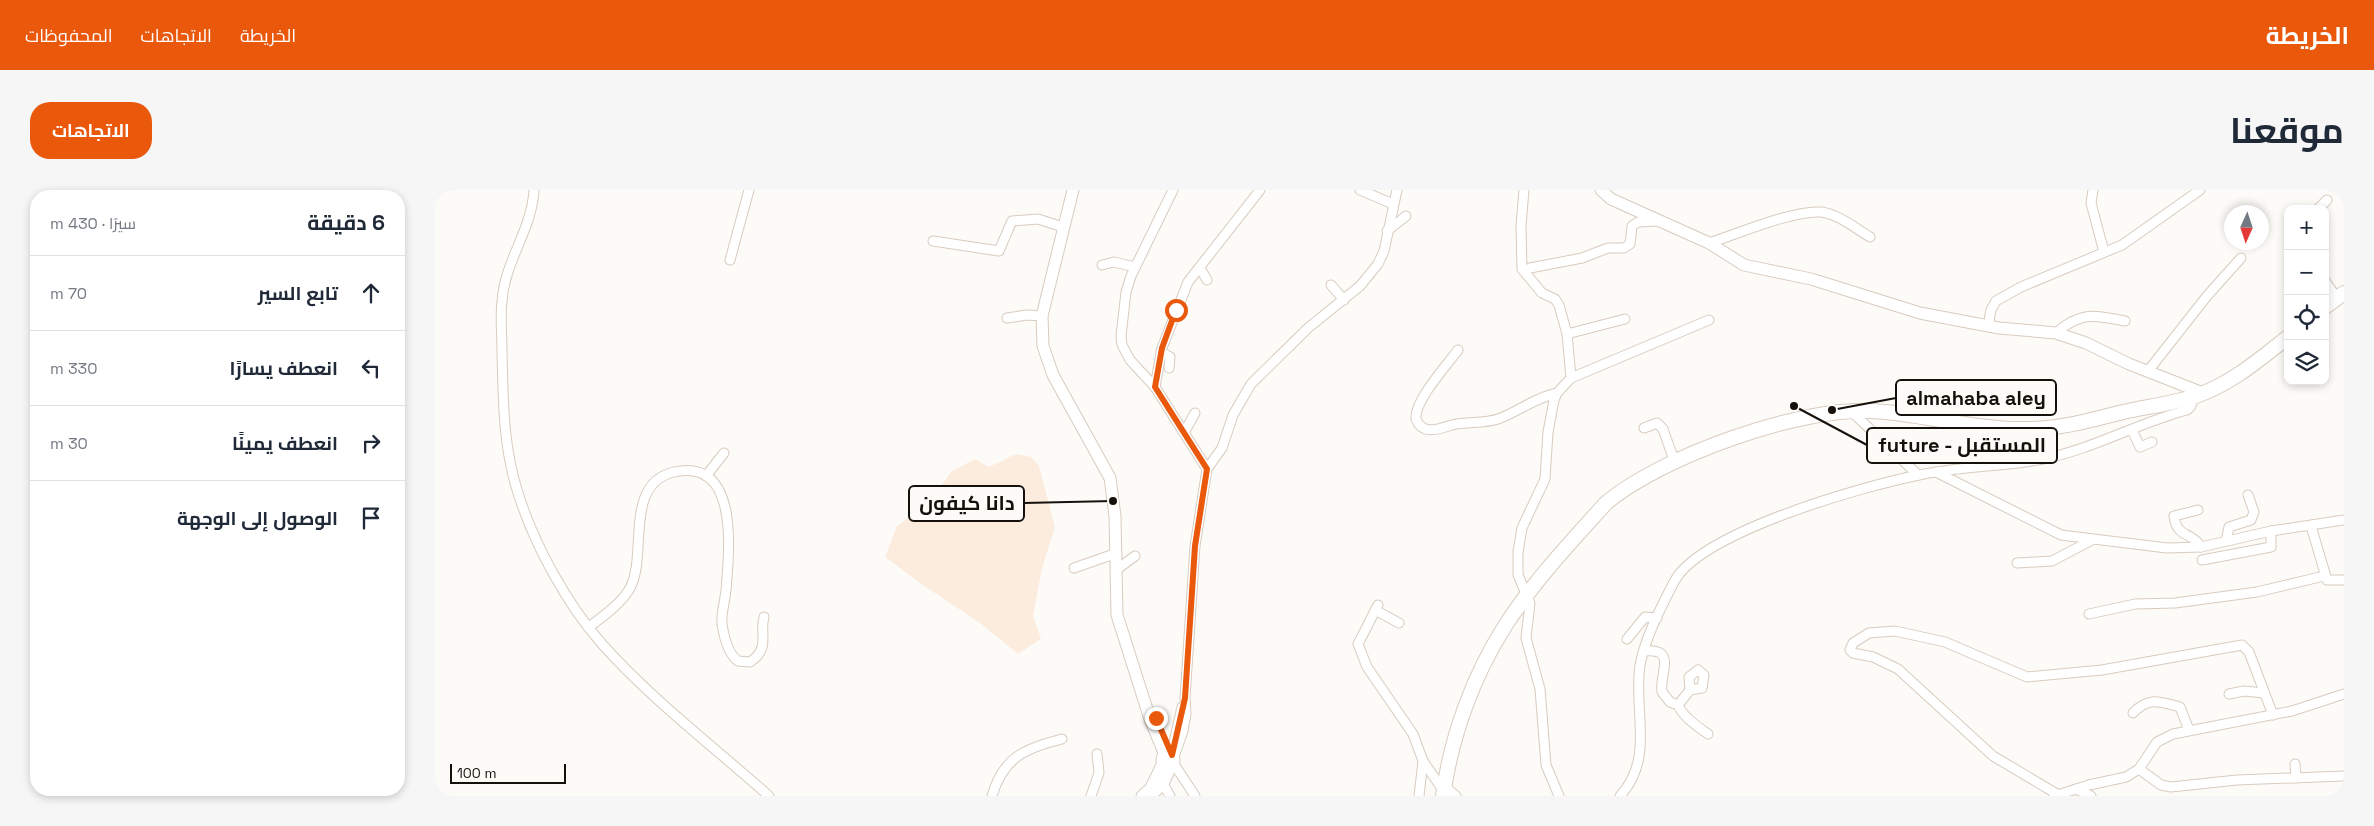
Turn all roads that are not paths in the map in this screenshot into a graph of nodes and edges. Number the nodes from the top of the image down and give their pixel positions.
1 (534, 190) edge
2 (749, 190) edge
3 (1073, 190) edge
4 (1173, 190) edge
5 (1261, 190) edge
6 (1360, 190) edge
7 (1397, 190) edge
8 (1524, 190) edge
9 (1601, 190) edge
10 (2093, 190) edge
11 (2200, 190) edge
12 (2327, 200) dead end
13 (1393, 204) junction
14 (2322, 205) edge
15 (1406, 216) dead end
16 (1659, 221) junction
17 (1063, 227) junction
18 (1387, 231) junction
19 (1870, 237) dead end
20 (933, 241) dead end
21 (1709, 243) junction
22 (2104, 252) junction
23 (2241, 258) dead end
24 (730, 260) dead end
25 (1102, 265) dead end
26 (1135, 267) junction
27 (1200, 268) junction
28 (1531, 268) dead end
29 (1207, 280) dead end
30 (2329, 284) edge
31 (1331, 285) dead end
32 (2341, 296) edge
33 (1344, 300) junction
34 (2329, 305) edge
35 (1042, 316) junction
36 (1007, 318) dead end
37 (1625, 319) dead end
38 (1709, 320) dead end
39 (2125, 322) dead end
40 (1988, 326) junction
41 (2056, 333) junction
42 (1567, 334) junction
43 (2283, 337) edge
44 (1459, 350) dead end
45 (1161, 352) junction
46 (1169, 368) dead end
47 (2148, 371) junction
48 (1571, 378) junction
49 (1155, 387) junction
50 (1557, 393) junction
51 (2199, 395) junction
52 (1851, 411) junction
53 (1195, 413) dead end
54 (1644, 428) dead end
55 (2131, 430) junction
56 (1185, 431) junction
57 (2152, 442) dead end
58 (724, 454) dead end
59 (1675, 463) junction
60 (1207, 469) junction
61 (1935, 472) junction
62 (1918, 475) junction
63 (706, 476) junction
64 (2248, 495) dead end
65 (2198, 510) dead end
66 (2344, 520) edge
67 (2311, 526) junction
68 (2271, 531) junction
69 (2093, 540) junction
70 (2225, 541) junction
71 (2201, 547) junction
72 (1117, 553) junction
73 (1135, 556) dead end
74 (2202, 560) dead end
75 (2017, 563) dead end
76 (1074, 568) dead end
77 (1116, 570) junction
78 (2324, 576) junction
79 (2344, 580) edge
80 (1527, 595) junction
81 (2089, 614) dead end
82 (764, 617) dead end
83 (1657, 618) junction
84 (1399, 624) dead end
85 (589, 627) junction
86 (1627, 638) dead end
87 (1644, 651) junction
88 (1690, 690) dead end
89 (2264, 693) junction
90 (2229, 694) dead end
91 (2344, 694) edge
92 (1678, 704) junction
93 (2133, 714) dead end
94 (2273, 715) junction
95 (2189, 730) junction
96 (1708, 734) dead end
97 (1062, 739) dead end
98 (1097, 754) dead end
99 (1170, 759) junction
100 (1423, 761) junction
101 (2295, 764) dead end
102 (2139, 770) junction
103 (2344, 776) edge
104 (2296, 778) junction
105 (1163, 784) junction
106 (2076, 789) junction
107 (1447, 792) edge
108 (2056, 795) edge
109 (769, 796) edge
110 (992, 796) edge
111 (1091, 796) edge
112 (1142, 796) edge
113 (1150, 796) edge
114 (1170, 796) edge
115 (1195, 796) edge
116 (1419, 796) edge
117 (1559, 796) edge
118 (1620, 796) edge
119 (2091, 796) edge

1 - 85 street
2 - 24 street
3 - 17 street
4 - 26 street
5 - 27 street
6 - 13 street
7 - 13 street
8 - 42 street
9 - 16 street
10 - 22 street
11 - 22 street
12 - 14 street
13 - 18 street
15 - 18 street
16 - 21 street
16 - 28 street
17 - 20 street
17 - 35 street
18 - 33 street
19 - 21 street
21 - 40 street
22 - 40 street
23 - 47 street
25 - 26 street
26 - 49 street
27 - 29 street
27 - 45 street
30 - 32 street
31 - 33 street
32 - 34 main road
33 - 60 street
35 - 36 street
35 - 72 street
37 - 42 street
38 - 48 street
39 - 41 street
40 - 41 street
41 - 47 street
42 - 48 street
43 - 51 main road
44 - 50 street
45 - 46 street
45 - 49 street
47 - 51 street
48 - 50 street
49 - 56 street
50 - 80 street
51 - 52 main road
51 - 55 street
52 - 59 main road
52 - 62 street
53 - 56 street
54 - 59 street
55 - 57 street
55 - 61 street
56 - 60 street
58 - 63 street
59 - 80 main road
60 - 99 street
61 - 62 street
61 - 69 street
62 - 83 street
63 - 82 street
63 - 85 street
64 - 70 street
65 - 71 street
66 - 67 street
67 - 68 street
67 - 78 street
68 - 70 street
68 - 74 street
69 - 71 street
69 - 75 street
70 - 71 street
72 - 76 street
72 - 77 street
73 - 77 street
77 - 99 street
78 - 79 street
78 - 81 street
80 - 107 main road
80 - 117 street
83 - 86 street
83 - 87 street
84 - 100 street
85 - 109 street
87 - 92 street
87 - 118 street
88 - 92 street
89 - 90 street
89 - 94 street
89 - 108 street
91 - 94 street
92 - 96 street
93 - 95 street
94 - 95 street
95 - 102 street
97 - 110 street
98 - 111 street
99 - 105 street
99 - 112 street
99 - 115 street
100 - 107 street
100 - 116 street
101 - 104 street
102 - 104 street
102 - 106 street
103 - 104 street
105 - 113 street
105 - 114 street
106 - 108 street
106 - 119 street

